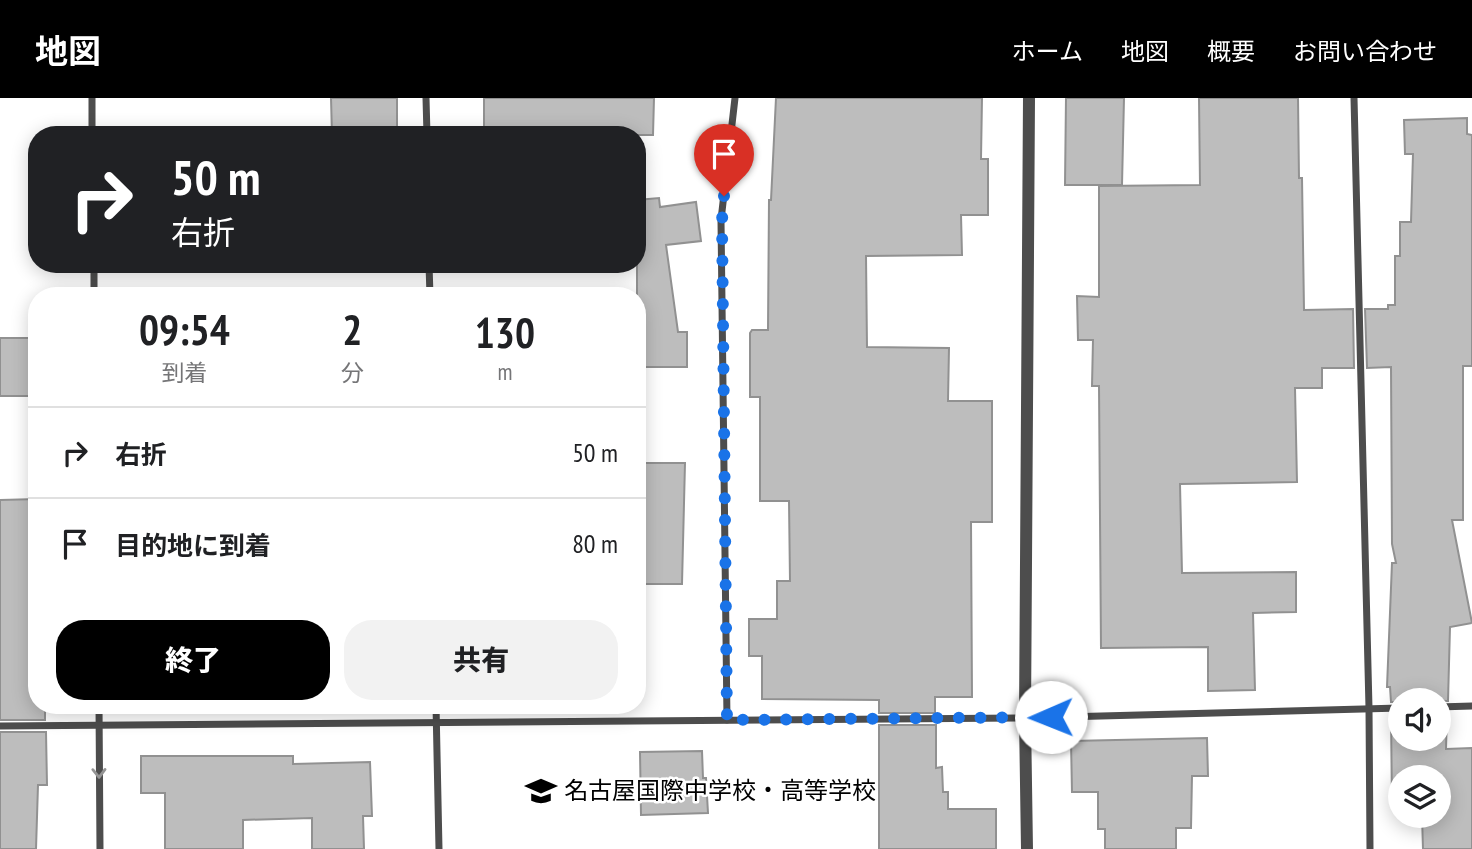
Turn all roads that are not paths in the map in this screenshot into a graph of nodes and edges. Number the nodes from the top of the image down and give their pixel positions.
1 (92, 98) edge
2 (426, 98) edge
3 (735, 98) edge
4 (1029, 98) edge
5 (1354, 98) edge
6 (92, 126) edge
7 (427, 126) edge
8 (1472, 706) edge
9 (1451, 707) edge
10 (1369, 708) junction
11 (1388, 708) edge
12 (99, 714) edge
13 (436, 714) edge
14 (1025, 718) junction
15 (727, 720) junction
16 (437, 723) junction
17 (0, 726) edge
18 (99, 726) junction
19 (100, 849) edge
20 (439, 849) edge
21 (1027, 849) edge
22 (1370, 849) edge

1 - 6 street
2 - 7 street
3 - 15 street
4 - 14 street
5 - 10 street
8 - 9 street
10 - 11 street
10 - 14 street
10 - 22 street
12 - 18 street
13 - 16 street
14 - 15 street
14 - 21 street
15 - 16 street
16 - 18 street
16 - 20 street
17 - 18 street
18 -> 19 street

